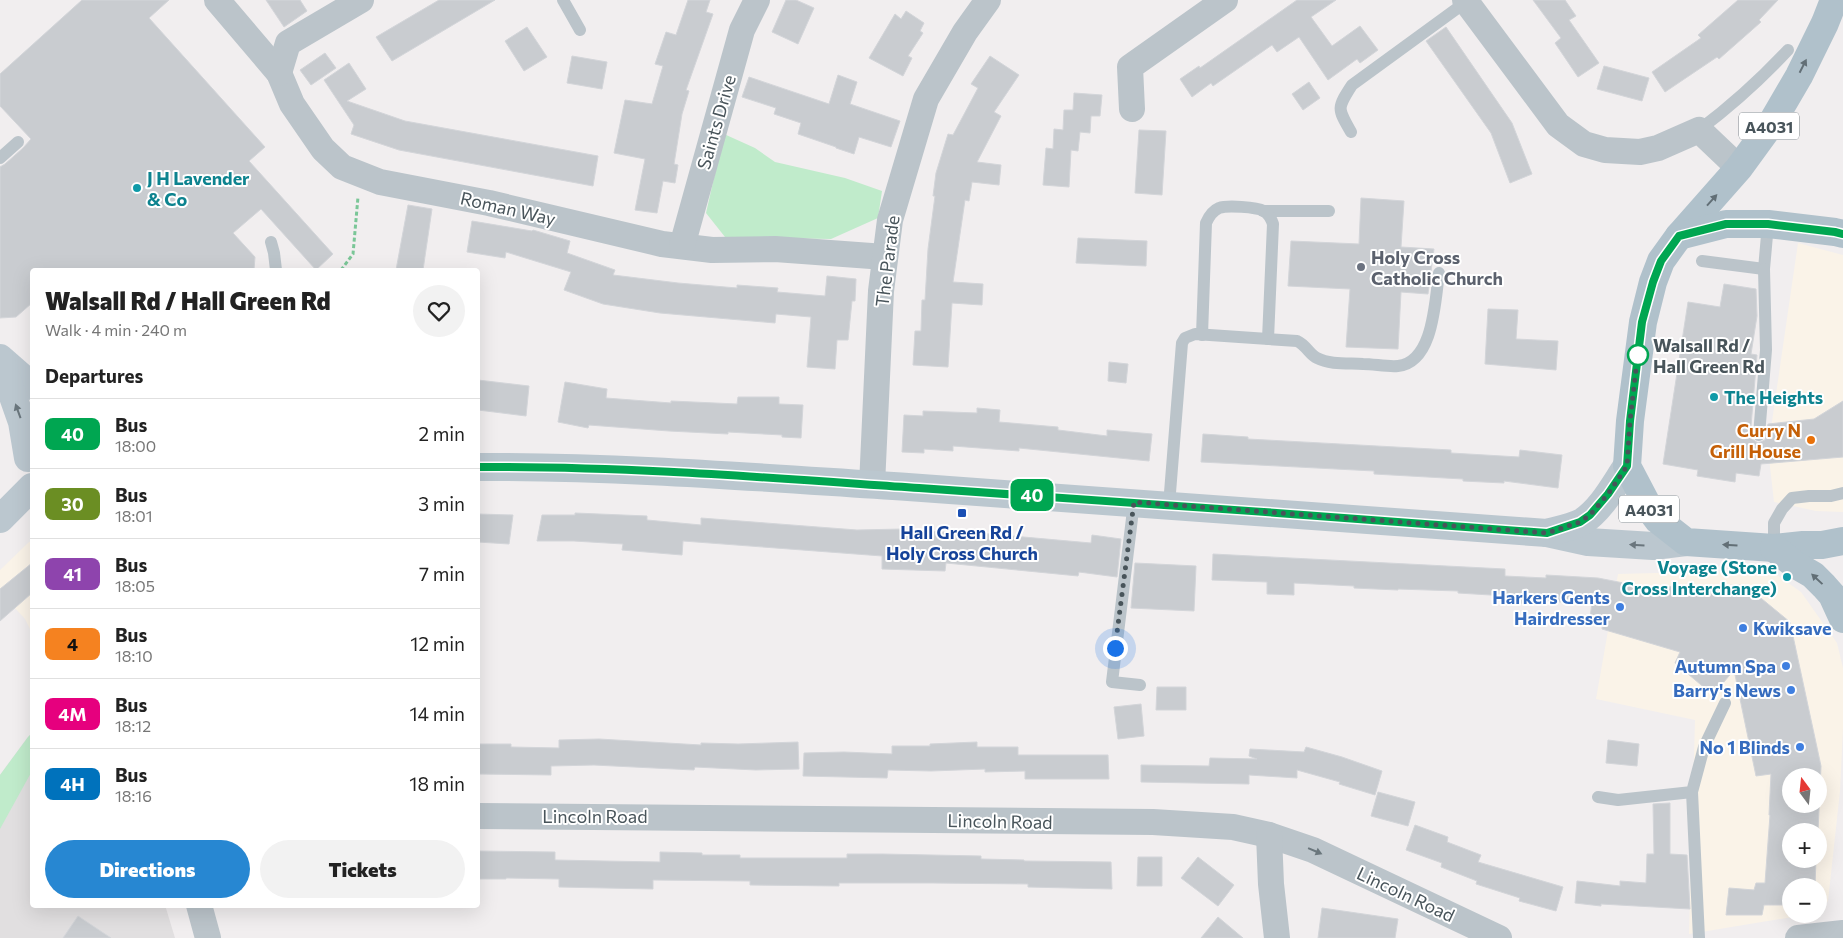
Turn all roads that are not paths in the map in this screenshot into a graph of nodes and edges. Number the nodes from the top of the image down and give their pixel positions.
1 (217, 0) edge
2 (361, 0) edge
3 (563, 0) edge
4 (757, 0) edge
5 (988, 0) edge
6 (1225, 0) edge
7 (1834, 0) edge
8 (1466, 1) edge
9 (580, 30) dead end
10 (1788, 50) dead end
11 (279, 73) junction
12 (1132, 109) dead end
13 (1699, 130) junction
14 (1351, 132) dead end
15 (18, 142) dead end
16 (0, 158) edge
17 (1739, 168) junction
18 (1263, 211) junction
19 (1329, 211) dead end
20 (1768, 224) junction
21 (1843, 234) edge
22 (1679, 236) junction
23 (271, 242) dead end
24 (682, 246) junction
25 (885, 258) junction
26 (1702, 261) dead end
27 (276, 268) edge
28 (1764, 269) junction
29 (1439, 273) dead end
30 (1202, 335) junction
31 (1268, 339) junction
32 (0, 359) edge
33 (30, 384) edge
34 (1759, 435) dead end
35 (30, 455) edge
36 (1627, 466) junction
37 (480, 467) edge
38 (30, 483) edge
39 (872, 485) junction
40 (30, 489) edge
41 (1843, 493) edge
42 (1134, 502) junction
43 (1169, 505) junction
44 (0, 519) edge
45 (1547, 533) junction
46 (1843, 541) edge
47 (1686, 542) junction
48 (1774, 548) junction
49 (1843, 619) edge
50 (1140, 685) dead end
51 (1725, 703) dead end
52 (1692, 792) junction
53 (1598, 797) dead end
54 (480, 816) edge
55 (1269, 835) junction
56 (200, 908) edge
57 (1843, 933) edge
58 (208, 938) edge
59 (1277, 938) edge
60 (1499, 938) edge
61 (1699, 938) edge
62 (1798, 938) edge

1 - 11 street, Roman Way
2 - 11 street
3 - 9 lane
4 - 24 street, Saints Drive
5 - 25 street, The Parade
6 - 12 street
17 -> 7 main road, A4031
8 - 13 street
8 - 14 lane
10 - 13 lane
11 - 24 street, Roman Way
13 - 17 street
15 - 16 lane
22 -> 17 main road, A4031
18 - 19 lane
18 - 30 lane
18 - 31 lane
20 - 21 main road
20 - 22 main road
20 - 28 lane
22 - 36 main road, A4031
23 - 27 lane
24 - 25 street, Roman Way
25 - 39 street, The Parade
26 - 28 lane
28 - 34 lane
29 - 31 lane
30 - 31 lane
30 - 43 lane
32 - 33 street
35 -> 32 street
35 - 38 street
36 - 45 street
36 - 47 main road, A4031
37 - 39 street
39 - 42 street
40 - 44 street
41 - 48 lane
42 - 43 street
42 - 50 lane
43 - 45 street
47 -> 45 street
46 - 48 main road, A4031
48 -> 47 main road, A4031
49 -> 48 main road
51 - 52 lane
52 - 53 lane
52 - 61 lane
54 - 55 street, Lincoln Road
55 - 59 street
55 -> 60 street, Lincoln Road
56 - 58 street
57 - 62 street

